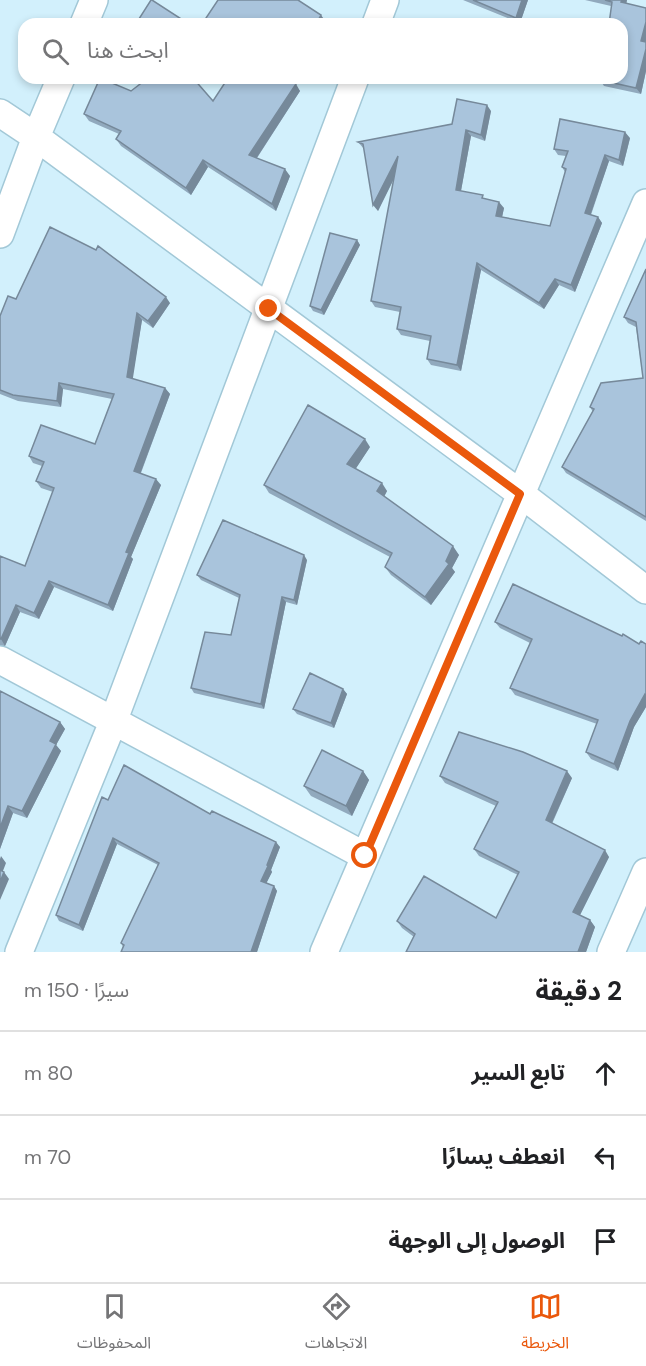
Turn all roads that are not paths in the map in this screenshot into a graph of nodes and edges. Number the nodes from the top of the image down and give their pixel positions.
1 (94, 0) edge
2 (385, 0) edge
3 (86, 18) edge
4 (378, 18) edge
5 (58, 84) edge
6 (353, 84) edge
7 (0, 113) edge
8 (36, 137) junction
9 (646, 202) edge
10 (0, 234) edge
11 (269, 309) junction
12 (520, 494) junction
13 (646, 590) edge
14 (0, 660) edge
15 (113, 722) junction
16 (365, 856) junction
17 (646, 872) edge
18 (19, 952) edge
19 (324, 952) edge
20 (611, 952) edge

1 - 3 street
2 - 4 street
5 - 8 street
6 - 11 street
7 - 8 street
8 - 10 street
8 - 11 street
9 - 12 street
11 - 12 street
11 - 15 street
12 - 13 street
12 - 16 street
14 - 15 street
15 - 16 street
15 - 18 street
16 - 19 street
17 - 20 street

